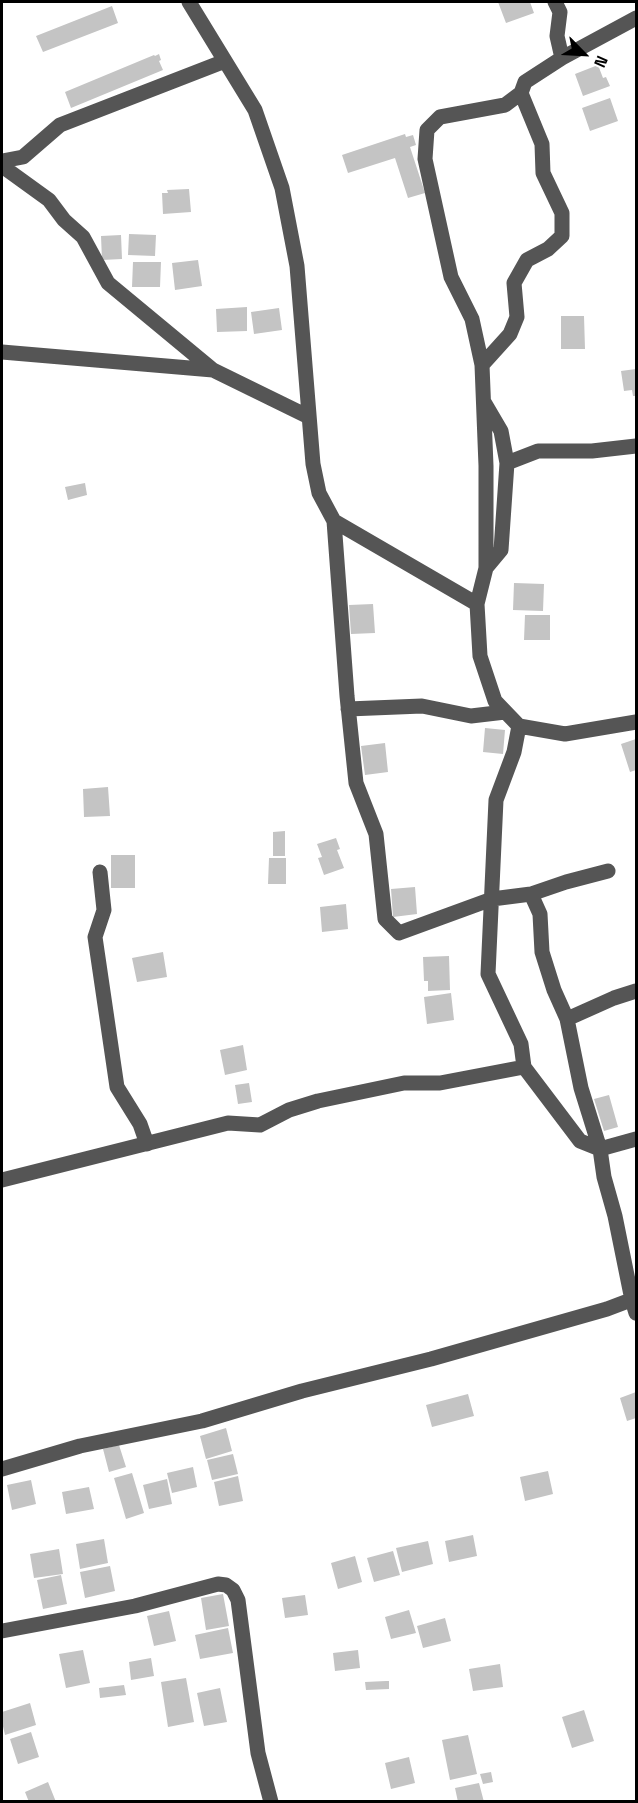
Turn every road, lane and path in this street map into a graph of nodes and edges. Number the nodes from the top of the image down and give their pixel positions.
1 (189, 2) edge
2 (555, 2) edge
3 (636, 18) edge
4 (562, 58) junction
5 (225, 61) junction
6 (521, 93) junction
7 (2, 161) edge
8 (2, 166) edge
9 (2, 352) edge
10 (483, 365) junction
11 (213, 370) junction
12 (483, 400) junction
13 (309, 417) junction
14 (636, 446) edge
15 (507, 463) junction
16 (334, 522) junction
17 (486, 568) junction
18 (477, 604) junction
19 (348, 709) junction
20 (505, 712) junction
21 (636, 722) edge
22 (519, 726) junction
23 (608, 871) dead end
24 (100, 872) dead end
25 (531, 894) junction
26 (492, 899) junction
27 (636, 991) edge
28 (567, 1019) junction
29 (524, 1067) junction
30 (636, 1139) edge
31 (147, 1144) junction
32 (600, 1149) junction
33 (2, 1180) edge
34 (635, 1304) edge
35 (2, 1468) edge
36 (2, 1631) edge
37 (271, 1802) edge

1 - 5 street
2 - 4 street
3 - 4 street
4 - 6 street
5 - 7 street
5 - 13 street
6 - 10 street
6 - 10 street
8 - 11 street
9 - 11 street
10 - 12 street
11 - 13 street
12 - 15 street
12 - 17 street
13 - 16 street
14 - 15 street
15 - 17 street
16 - 18 street
16 - 19 street
17 - 18 street
18 - 20 street
19 - 20 street
19 - 26 street
20 - 22 street
21 - 22 street
22 - 26 street
23 - 25 street
24 - 31 street
25 - 26 street
25 - 28 street
26 - 29 street
27 - 28 street
28 - 32 street
29 - 31 street
29 - 32 street
30 - 32 street
31 - 33 street
32 - 34 street
34 - 35 street
36 - 37 street

